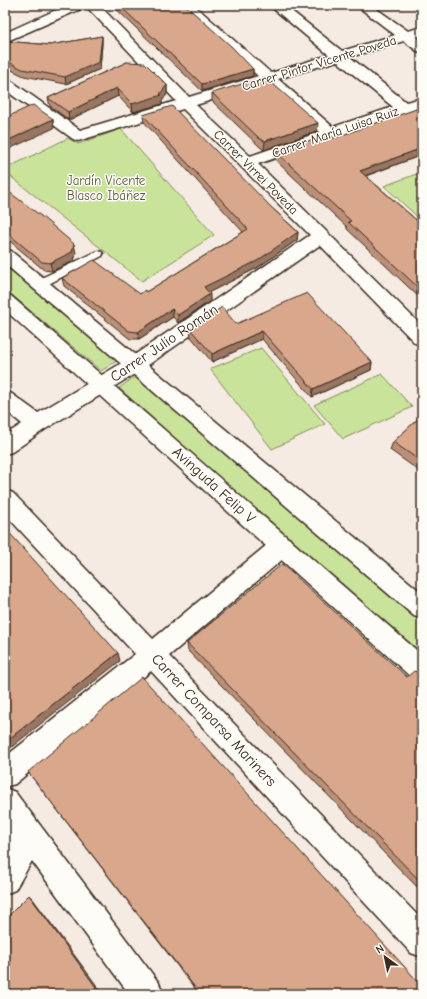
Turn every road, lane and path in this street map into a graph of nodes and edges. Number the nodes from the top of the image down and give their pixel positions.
1 (78, 5) edge
2 (92, 5) edge
3 (186, 5) edge
4 (276, 5) edge
5 (363, 5) edge
6 (422, 31) edge
7 (406, 36) junction
8 (5, 38) edge
9 (422, 48) edge
10 (340, 56) junction
11 (268, 78) junction
12 (5, 83) edge
13 (50, 99) edge
14 (422, 102) edge
15 (186, 103) junction
16 (30, 108) junction
17 (404, 108) junction
18 (330, 133) junction
19 (247, 162) junction
20 (321, 236) junction
21 (98, 254) dead end
22 (5, 255) edge
23 (39, 284) junction
24 (5, 300) edge
25 (422, 338) edge
26 (134, 364) junction
27 (100, 385) junction
28 (5, 399) edge
29 (37, 424) junction
30 (5, 446) edge
31 (5, 499) edge
32 (282, 546) junction
33 (422, 608) edge
34 (152, 655) junction
35 (422, 671) edge
36 (5, 774) edge
37 (12, 811) edge
38 (5, 880) edge
39 (422, 942) edge
40 (148, 994) edge

1 - 8 street
2 - 15 street, Carrer Virrei Poveda
3 - 11 street
4 - 10 street
5 - 7 street
6 - 7 street, Carrer Pintor Vicente Poveda
7 - 9 street
7 - 10 street, Carrer Pintor Vicente Poveda
10 - 11 street, Carrer Pintor Vicente Poveda
10 - 17 street
11 - 15 street, Carrer Pintor Vicente Poveda
11 - 18 street
12 - 16 street
13 - 16 street
14 - 17 street, Carrer María Luisa Ruiz
15 - 16 street, Carrer Pintor Vicente Poveda
15 - 19 street, Carrer Virrei Poveda
17 - 18 street, Carrer María Luisa Ruiz
18 - 19 street, Carrer María Luisa Ruiz
19 - 20 street, Carrer Virrei Poveda
20 - 25 street, Carrer Virrei Poveda
20 - 26 street, Carrer Julio Román
21 - 23 lane
22 - 23 street
23 - 26 street
24 - 27 street, Avinguda Felip V
26 - 27 street, Carrer Julio Román
26 - 33 street
27 - 29 street, Carrer Julio Román
27 - 32 street, Avinguda Felip V
28 - 29 street
29 - 30 street, Carrer Julio Román
31 - 34 street, Carrer Comparsa Mariners
32 - 34 street
32 - 35 street, Avinguda Felip V
34 - 36 street
34 - 39 street, Carrer Comparsa Mariners
37 - 38 street
37 - 40 street

